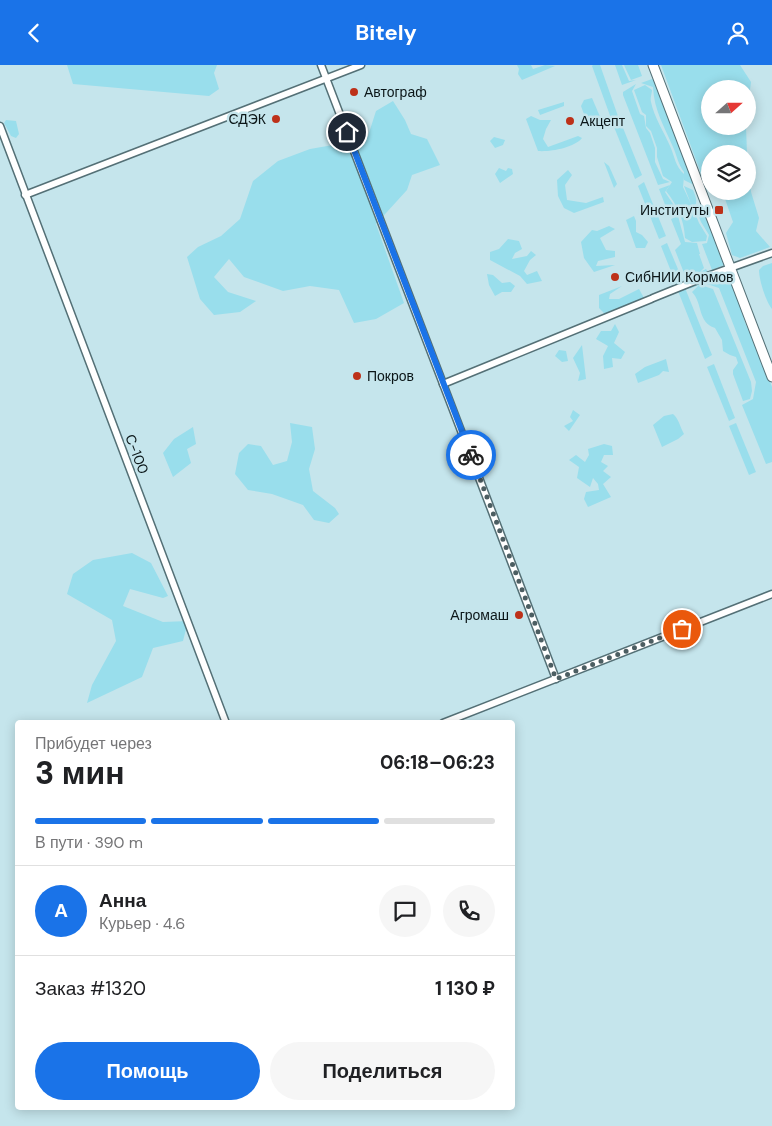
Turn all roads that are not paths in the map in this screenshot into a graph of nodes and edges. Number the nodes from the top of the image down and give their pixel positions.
1 (321, 65) edge
2 (361, 65) edge
3 (653, 65) edge
4 (326, 79) junction
5 (0, 126) edge
6 (25, 195) junction
7 (772, 253) edge
8 (730, 268) junction
9 (772, 377) edge
10 (443, 384) junction
11 (772, 594) edge
12 (556, 679) junction
13 (225, 720) edge
14 (451, 720) edge

1 - 4 street
2 - 4 street
3 - 8 main road
4 - 6 street
4 - 10 street
5 - 6 street, С-100
6 - 13 street, С-100
7 - 8 street
8 - 9 main road
8 - 10 street
10 - 12 street
11 - 12 street
12 - 14 street

